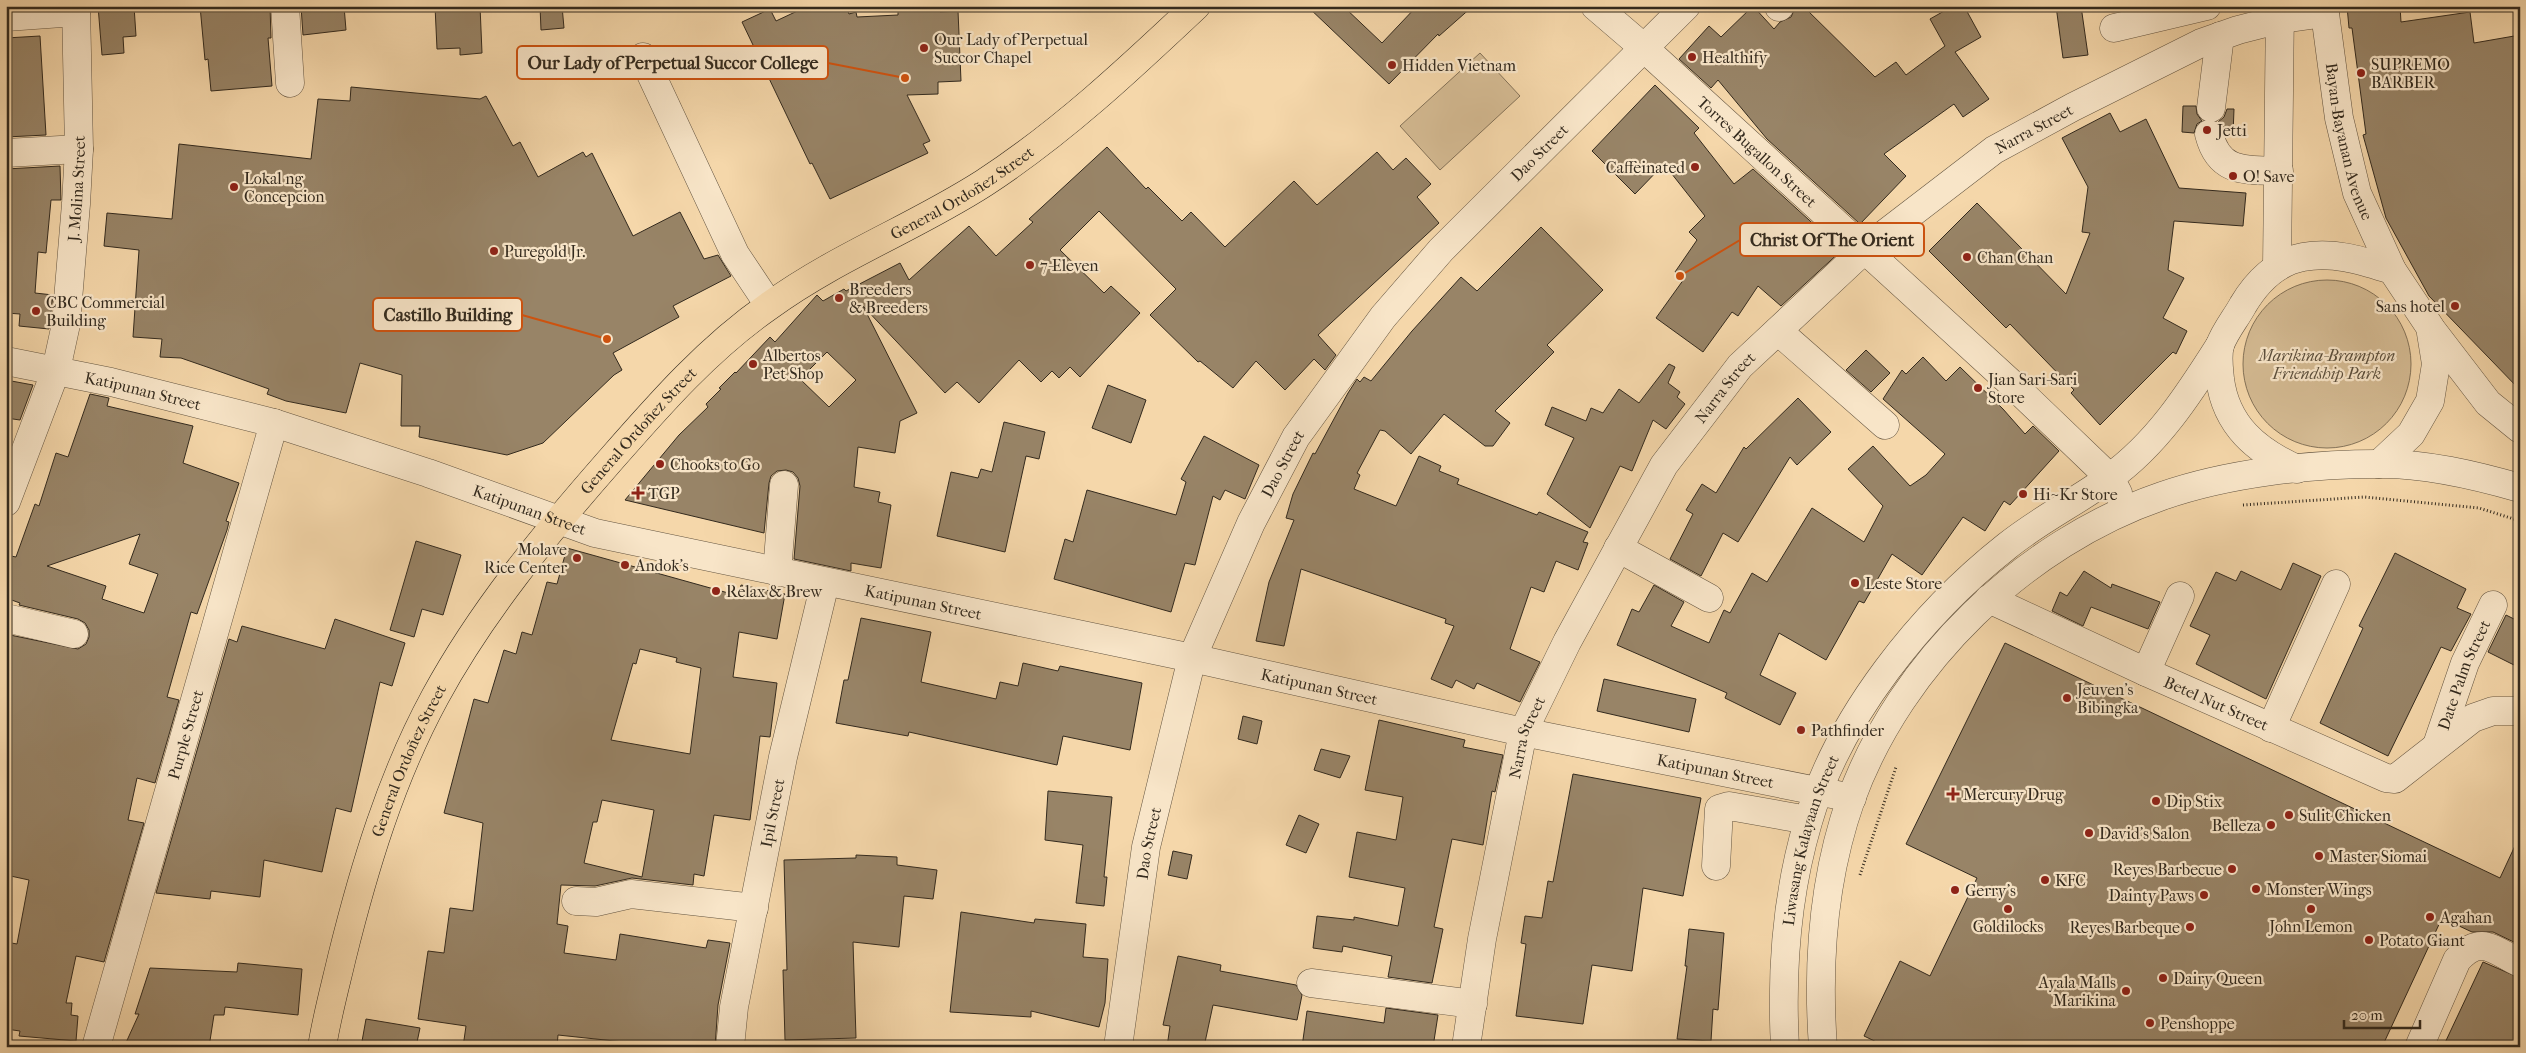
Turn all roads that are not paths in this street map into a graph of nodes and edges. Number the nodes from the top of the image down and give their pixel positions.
1 (285, 6) edge
2 (1196, 6) edge
3 (1595, 6) edge
4 (1686, 6) edge
5 (2207, 6) edge
6 (76, 9) edge
7 (2324, 10) edge
8 (2280, 13) edge
9 (6, 17) edge
10 (2114, 28) dead end
11 (2220, 36) junction
12 (1644, 48) junction
13 (643, 57) dead end
14 (290, 83) dead end
15 (78, 149) junction
16 (6, 153) edge
17 (2279, 171) junction
18 (1865, 250) junction
19 (2277, 267) junction
20 (2392, 270) junction
21 (769, 305) junction
22 (2430, 327) junction
23 (1778, 330) junction
24 (2220, 345) junction
25 (6, 361) edge
26 (56, 370) junction
27 (274, 423) junction
28 (1885, 426) dead end
29 (2520, 429) edge
30 (2379, 464) junction
31 (2297, 469) junction
32 (2110, 478) junction
33 (784, 486) dead end
34 (2520, 488) edge
35 (6, 502) edge
36 (2127, 510) junction
37 (557, 520) junction
38 (1618, 548) junction
39 (777, 572) junction
40 (825, 583) junction
41 (2336, 584) dead end
42 (2180, 596) dead end
43 (1709, 598) dead end
44 (1989, 599) junction
45 (2493, 605) dead end
46 (6, 618) edge
47 (74, 634) dead end
48 (1192, 658) junction
49 (2146, 672) junction
50 (2520, 712) edge
51 (2271, 728) junction
52 (1523, 732) junction
53 (2437, 745) junction
54 (1818, 792) junction
55 (1852, 798) junction
56 (1808, 820) junction
57 (1716, 866) dead end
58 (576, 901) dead end
59 (754, 908) junction
60 (2520, 963) edge
61 (1311, 982) dead end
62 (1473, 1004) junction
63 (96, 1047) edge
64 (322, 1047) edge
65 (730, 1047) edge
66 (1118, 1047) edge
67 (1466, 1047) edge
68 (1785, 1047) edge
69 (1824, 1047) edge
70 (2419, 1047) edge

1 - 14 street
2 - 21 main road, General Ordoñez Street
3 - 12 street, Torres Bugallon Street
4 - 12 street, Dao Street
5 - 10 street
6 - 9 street
6 - 15 street, J. Molina Street
7 - 8 street, Narra Street
7 - 20 street, Bayan-Bayanan Avenue
8 - 11 street, Narra Street
8 - 17 street
11 - 17 street
11 - 18 street, Narra Street
12 - 18 street, Torres Bugallon Street
12 - 48 street, Dao Street
13 - 21 street
15 - 16 street
15 - 26 street, J. Molina Street
17 - 19 street
18 - 23 street, Narra Street
18 - 32 street, Torres Bugallon Street
19 - 20 street
19 - 24 street, Liwasang Kalayaan Street
20 - 22 street, Bayan-Bayanan Avenue
21 - 37 main road, General Ordoñez Street
22 - 29 street
22 - 30 street
23 - 28 street
23 - 38 street, Narra Street
24 - 31 street
24 - 32 street, Liwasang Kalayaan Street
25 - 26 street, Katipunan Street
26 - 27 street, Katipunan Street
26 - 35 street, J. Molina Street
27 - 37 street, Katipunan Street
27 - 63 street, Purple Street
30 - 31 street, Liwasang Kalayaan Street
30 - 34 street
31 - 36 street, Liwasang Kalayaan Street
32 - 36 street, Torres Bugallon Street
32 - 54 street, Liwasang Kalayaan Street
33 - 39 street
36 - 44 street, Liwasang Kalayaan Street
37 - 39 street, Katipunan Street
37 - 64 main road, General Ordoñez Street
38 - 43 street
38 - 52 street, Narra Street
39 - 40 street, Katipunan Street
40 - 48 street, Katipunan Street
40 - 59 street, Ipil Street
41 - 51 street
42 - 49 street
44 - 49 street, Betel Nut Street
44 - 55 street, Liwasang Kalayaan Street
45 - 53 street, Date Palm Street
46 - 47 street
48 - 52 street, Katipunan Street
48 - 66 street, Dao Street
49 - 51 street, Betel Nut Street
50 - 53 street
51 - 53 street, Betel Nut Street
52 - 54 street, Katipunan Street
52 - 62 street, Narra Street
54 - 55 street, Katipunan Street
54 - 56 street, Liwasang Kalayaan Street
55 - 69 street, Liwasang Kalayaan Street
56 - 57 street
56 - 68 street, Liwasang Kalayaan Street
58 - 59 street
59 - 65 street, Ipil Street
60 - 70 street
61 - 62 street
62 - 67 street, Narra Street

